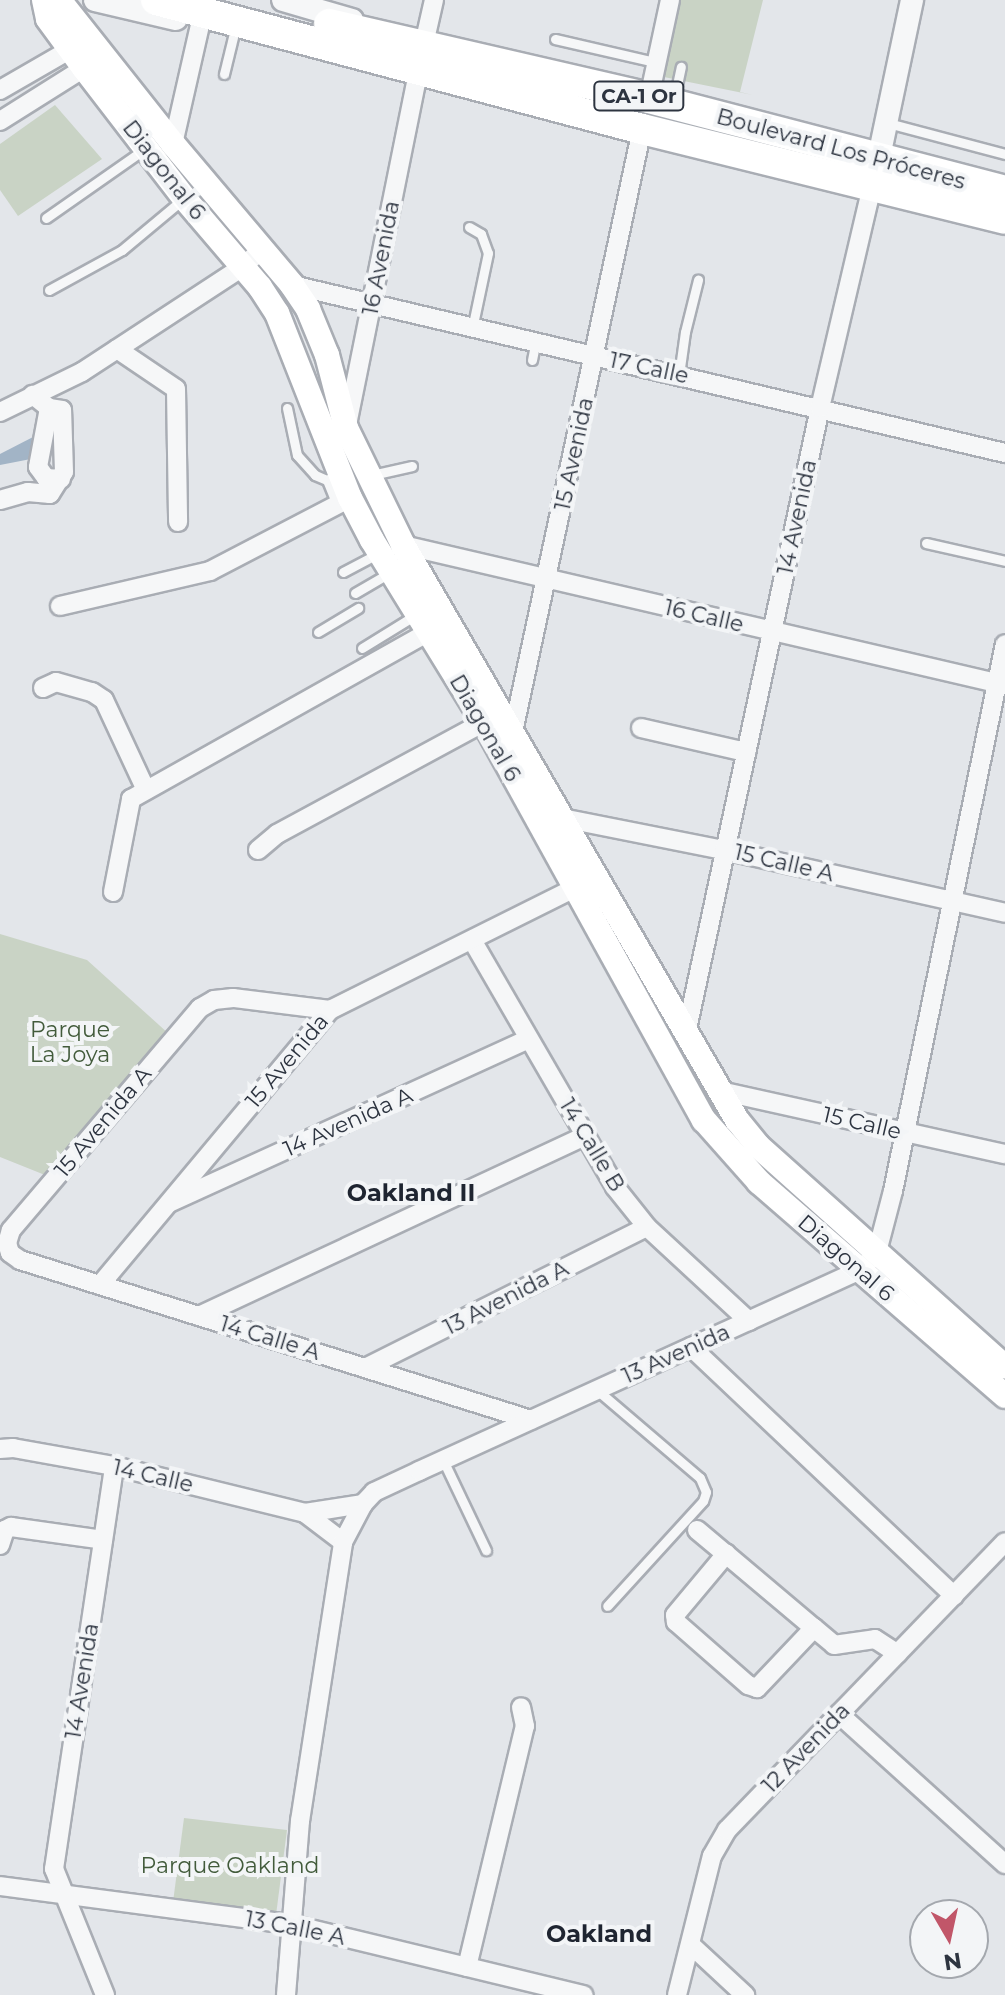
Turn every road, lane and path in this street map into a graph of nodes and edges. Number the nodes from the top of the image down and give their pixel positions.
1 (44, 0) edge
2 (59, 0) edge
3 (95, 0) edge
4 (156, 0) edge
5 (222, 0) edge
6 (283, 0) edge
7 (434, 0) edge
8 (670, 0) edge
9 (912, 0) edge
10 (200, 25) junction
11 (234, 33) junction
12 (555, 39) dead end
13 (414, 50) junction
14 (77, 58) junction
15 (655, 62) junction
16 (681, 67) dead end
17 (224, 74) dead end
18 (0, 90) edge
19 (660, 101) junction
20 (0, 121) edge
21 (886, 122) junction
22 (642, 129) junction
23 (173, 144) junction
24 (146, 148) junction
25 (1005, 154) edge
26 (875, 173) junction
27 (1005, 191) edge
28 (184, 198) junction
29 (46, 218) dead end
30 (1005, 219) edge
31 (469, 227) dead end
32 (262, 250) junction
33 (243, 266) junction
34 (698, 280) dead end
35 (292, 285) junction
36 (49, 290) dead end
37 (371, 304) junction
38 (472, 329) junction
39 (117, 349) junction
40 (595, 357) junction
41 (679, 375) junction
42 (33, 395) junction
43 (287, 408) dead end
44 (820, 408) junction
45 (0, 412) edge
46 (337, 432) junction
47 (1005, 453) edge
48 (412, 466) dead end
49 (334, 476) junction
50 (369, 476) junction
51 (0, 500) edge
52 (343, 501) junction
53 (178, 522) dead end
54 (926, 543) dead end
55 (403, 545) junction
56 (1005, 561) edge
57 (385, 562) junction
58 (343, 572) dead end
59 (547, 581) junction
60 (355, 593) dead end
61 (60, 606) dead end
62 (358, 608) dead end
63 (423, 623) junction
64 (772, 631) junction
65 (318, 632) dead end
66 (1005, 644) edge
67 (362, 648) dead end
68 (1001, 684) edge
69 (43, 688) dead end
70 (484, 722) junction
71 (641, 728) dead end
72 (513, 732) junction
73 (746, 752) junction
74 (138, 795) junction
75 (562, 818) junction
76 (258, 850) dead end
77 (724, 850) junction
78 (575, 888) junction
79 (113, 892) dead end
80 (953, 901) junction
81 (1005, 913) edge
82 (472, 940) junction
83 (330, 1010) junction
84 (686, 1034) junction
85 (529, 1039) junction
86 (720, 1091) junction
87 (903, 1132) junction
88 (585, 1136) junction
89 (1005, 1154) edge
90 (168, 1204) junction
91 (647, 1227) junction
92 (10, 1253) joint
93 (869, 1261) junction
94 (100, 1285) junction
95 (199, 1316) junction
96 (749, 1321) junction
97 (691, 1347) junction
98 (1005, 1367) edge
99 (365, 1368) junction
100 (597, 1390) junction
101 (1005, 1396) edge
102 (531, 1420) junction
103 (0, 1449) edge
104 (443, 1460) junction
105 (114, 1466) junction
106 (363, 1504) junction
107 (305, 1513) junction
108 (697, 1530) dead end
109 (103, 1540) junction
110 (343, 1542) junction
111 (1005, 1542) edge
112 (0, 1545) edge
113 (486, 1550) dead end
114 (726, 1554) junction
115 (954, 1596) junction
116 (607, 1606) dead end
117 (814, 1628) junction
118 (898, 1654) junction
119 (521, 1707) dead end
120 (839, 1714) junction
121 (1005, 1864) edge
122 (0, 1886) edge
123 (64, 1894) junction
124 (290, 1924) junction
125 (691, 1945) junction
126 (467, 1967) junction
127 (105, 1995) edge
128 (286, 1995) edge
129 (584, 1995) edge
130 (677, 1995) edge
131 (745, 1995) edge

1 - 14 main road, Diagonal 6
2 - 23 main road, Diagonal 6
3 - 10 street, Boulevard Los Próceres
4 - 13 highway, Boulevard Los Próceres / CA-1 Or
5 - 13 highway, Boulevard Los Próceres / CA-1 Or
6 - 13 street, Boulevard Los Próceres
7 - 13 street, 16 Avenida
8 - 15 street
9 - 21 street, 14 Avenida
10 - 11 street, Boulevard Los Próceres
10 - 23 street
11 - 13 street, Boulevard Los Próceres
11 - 17 lane
12 - 15 lane
13 - 19 highway, Boulevard Los Próceres / CA-1 Or
13 - 22 highway, Boulevard Los Próceres / CA-1 Or
13 - 37 street, 16 Avenida
14 - 18 street
14 - 20 street
14 - 24 main road, Diagonal 6
15 - 19 street
16 - 19 lane
19 - 26 highway, Boulevard Los Próceres / CA-1 Or
21 - 25 lane
21 - 26 street, 14 Avenida
22 - 26 highway, Boulevard Los Próceres / CA-1 Or
22 - 40 street, 15 Avenida
23 - 32 main road, Diagonal 6
24 - 28 main road, Diagonal 6
24 - 29 lane
26 - 27 highway, Boulevard Los Próceres / CA-1 Or
26 - 30 highway, Boulevard Los Próceres / CA-1 Or
26 - 44 street, 14 Avenida
28 - 33 main road, Diagonal 6
28 - 36 lane
31 - 38 lane
32 - 33 street
32 - 35 main road, Diagonal 6
33 - 39 street
33 - 46 main road, Diagonal 6
34 - 41 lane
35 - 37 street, 17 Calle
35 - 46 main road, Diagonal 6
37 - 38 street, 17 Calle
37 - 46 street, 16 Avenida
38 - 40 street, 17 Calle
39 - 42 street
39 - 53 street
40 - 41 street, 17 Calle
40 - 59 street, 15 Avenida
41 - 44 street, 17 Calle
42 - 45 street
42 - 51 street
43 - 49 lane
44 - 47 street, 17 Calle
44 - 64 street, 14 Avenida
46 - 49 main road, Diagonal 6
46 - 50 main road, Diagonal 6
48 - 50 lane
49 - 52 main road, Diagonal 6
50 - 55 main road, Diagonal 6
52 - 57 main road, Diagonal 6
52 - 61 street
54 - 56 lane
55 - 59 street, 16 Calle
55 - 72 main road, Diagonal 6
57 - 58 lane
57 - 60 lane
57 - 63 main road, Diagonal 6
59 - 64 street, 16 Calle
59 - 72 street, 15 Avenida
62 - 65 lane
63 - 67 lane
63 - 70 main road, Diagonal 6
63 - 74 street
64 - 68 street, 16 Calle
64 - 73 street, 14 Avenida
66 - 68 street
68 - 80 street
69 - 74 street
70 - 76 street
70 - 78 main road, Diagonal 6
71 - 73 street
72 - 75 main road, Diagonal 6
73 - 77 street, 14 Avenida
74 - 79 street
75 - 77 street, 15 Calle A
75 - 84 main road, Diagonal 6
77 - 80 street, 15 Calle A
77 - 84 street, 14 Avenida
78 - 82 street, 15 Avenida
78 - 93 main road, Diagonal 6
80 - 81 street, 15 Calle A
80 - 87 street
82 - 83 street, 15 Avenida
82 - 85 street, 14 Calle B
83 - 90 street, 15 Avenida
83 - 92 street, 15 Avenida A
84 - 86 main road, Diagonal 6
85 - 88 street, 14 Calle B
85 - 90 street, 14 Avenida A
86 - 87 street, 15 Calle
86 - 93 main road, Diagonal 6
87 - 89 street, 15 Calle
87 - 93 street
88 - 91 street, 14 Calle B
88 - 95 street
90 - 94 street, 15 Avenida
91 - 96 street, 14 Calle B
91 - 99 street, 13 Avenida A
92 - 94 street, 14 Calle A
93 - 96 street, 13 Avenida
93 - 98 main road, Diagonal 6
93 - 101 main road, Diagonal 6
94 - 95 street, 14 Calle A
95 - 99 street, 14 Calle A
96 - 97 street, 13 Avenida
97 - 100 street, 13 Avenida
97 - 115 street
99 - 102 street, 14 Calle A
100 - 102 street, 13 Avenida
100 - 116 lane
102 - 104 street, 13 Avenida
103 - 105 street, 14 Calle
104 - 106 street, 13 Avenida
104 - 113 lane
105 - 107 street, 14 Calle
105 - 109 street, 14 Avenida
106 - 107 street, 14 Calle
106 - 110 street, 13 Avenida
107 - 110 street, 14 Calle
108 - 114 street
109 - 112 street
109 - 123 street, 14 Avenida
110 - 124 street, 13 Avenida
111 - 115 street, 12 Avenida
114 - 117 street
114 - 117 street
115 - 118 street, 12 Avenida
117 - 118 street
118 - 120 street, 12 Avenida
119 - 126 street
120 - 121 street
120 - 125 street, 12 Avenida
122 - 123 street, 13 Calle A
123 - 124 street, 13 Calle A
123 - 127 street, 14 Avenida
124 - 126 street, 13 Calle A
124 - 128 street, 13 Avenida
125 - 130 street, 12 Avenida
125 - 131 street
126 - 129 street, 13 Calle A

